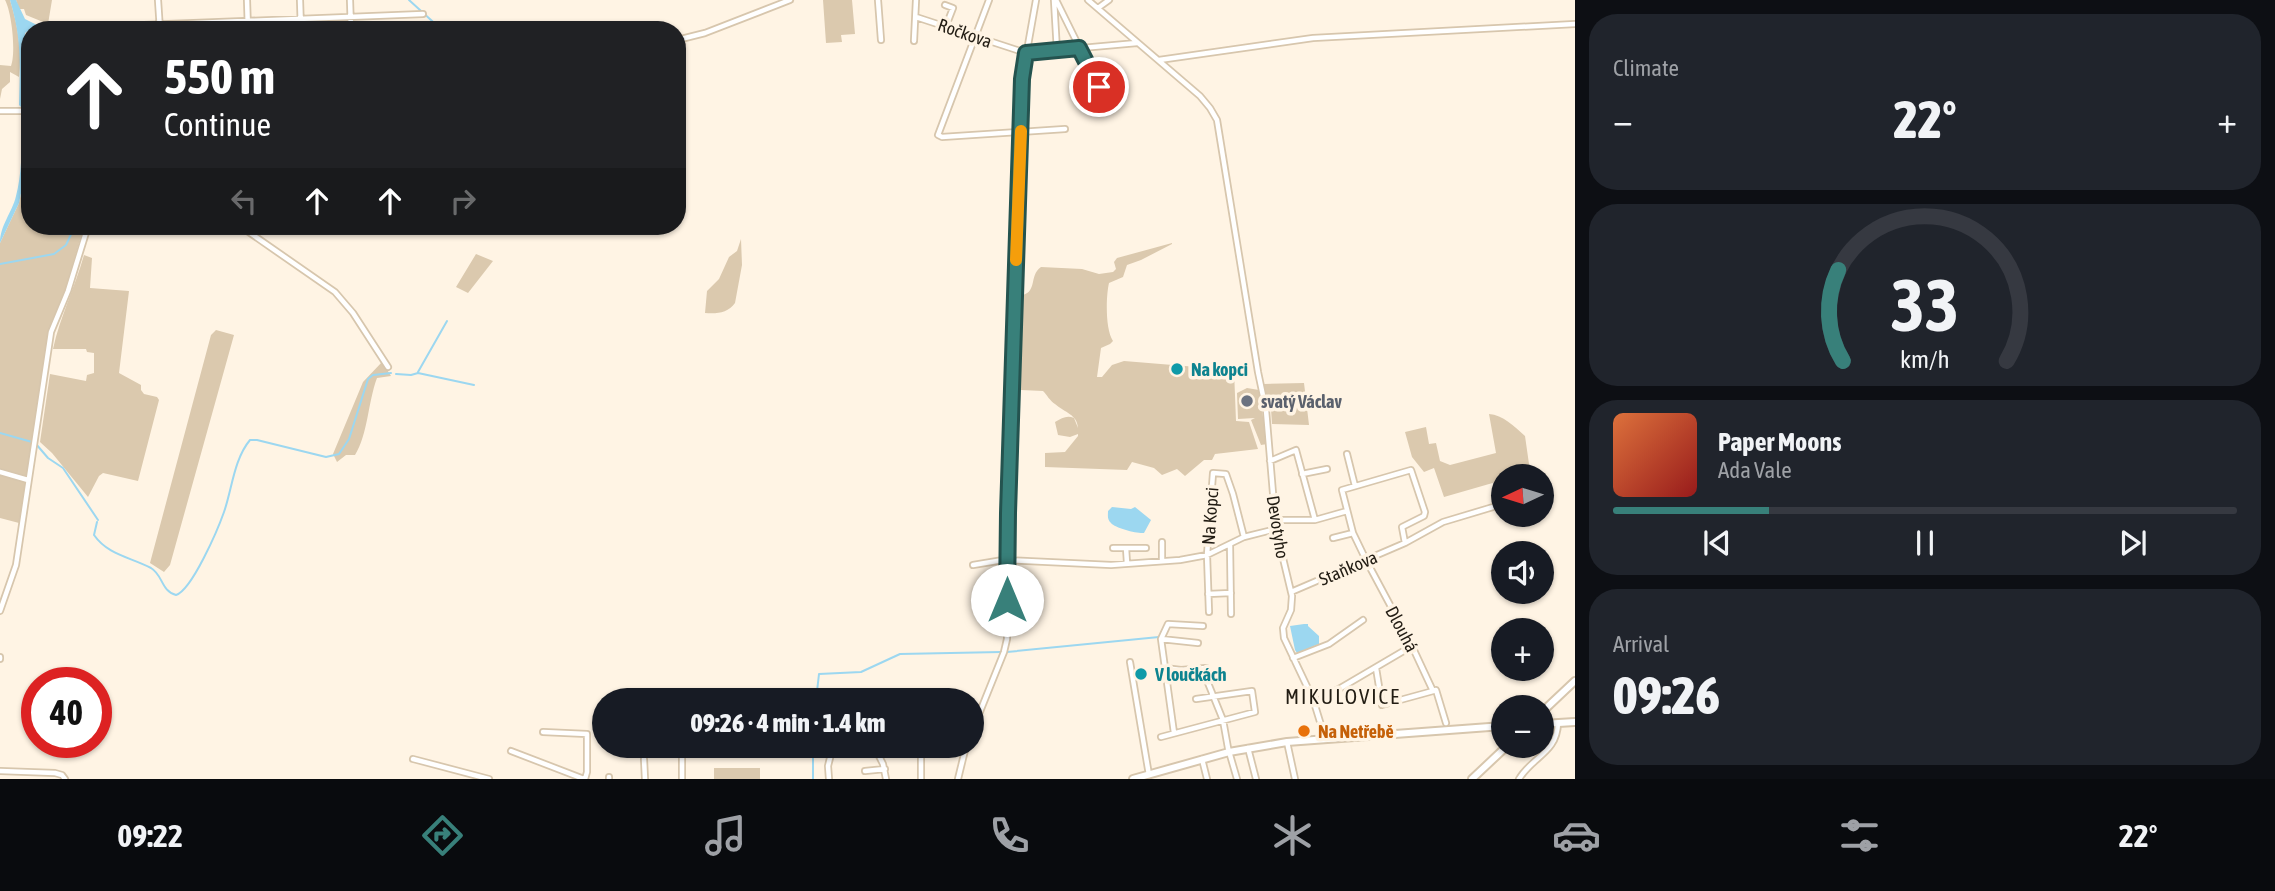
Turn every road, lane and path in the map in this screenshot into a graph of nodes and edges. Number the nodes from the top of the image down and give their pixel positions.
1 (158, 0) edge
2 (247, 0) edge
3 (300, 0) edge
4 (350, 0) edge
5 (790, 0) edge
6 (878, 0) edge
7 (916, 0) edge
8 (989, 0) edge
9 (1035, 0) edge
10 (1055, 0) edge
11 (1088, 0) edge
12 (1109, 0) edge
13 (945, 5) dead end
14 (1098, 8) junction
15 (423, 14) dead end
16 (916, 17) junction
17 (350, 18) junction
18 (300, 20) junction
19 (159, 21) edge
20 (248, 21) edge
21 (274, 21) edge
22 (350, 21) edge
23 (1575, 24) edge
24 (946, 26) junction
25 (975, 37) junction
26 (686, 38) edge
27 (881, 40) dead end
28 (914, 41) dead end
29 (1138, 43) junction
30 (1079, 48) junction
31 (1057, 51) junction
32 (1026, 53) junction
33 (1158, 60) junction
34 (1099, 87) dead end
35 (0, 111) edge
36 (21, 111) edge
37 (1065, 129) dead end
38 (1021, 132) junction
39 (85, 235) edge
40 (253, 235) edge
41 (388, 367) dead end
42 (1348, 454) dead end
43 (1270, 461) junction
44 (1327, 469) dead end
45 (0, 472) edge
46 (1302, 474) junction
47 (28, 480) junction
48 (1355, 486) junction
49 (1491, 508) edge
50 (1347, 511) junction
51 (1275, 520) junction
52 (1315, 520) junction
53 (1276, 529) junction
54 (1353, 533) junction
55 (1244, 537) junction
56 (1333, 538) dead end
57 (1162, 542) dead end
58 (1405, 543) junction
59 (1230, 544) junction
60 (1113, 548) dead end
61 (1126, 548) junction
62 (1146, 548) dead end
63 (1207, 555) junction
64 (1007, 560) junction
65 (1366, 560) junction
66 (1162, 561) junction
67 (1127, 563) junction
68 (973, 565) dead end
69 (1291, 592) junction
70 (1231, 593) junction
71 (1208, 594) junction
72 (0, 611) edge
73 (1209, 612) dead end
74 (1231, 614) dead end
75 (1363, 620) dead end
76 (1203, 626) dead end
77 (1161, 639) junction
78 (1198, 643) dead end
79 (1412, 646) junction
80 (1293, 658) junction
81 (1130, 662) dead end
82 (1165, 668) junction
83 (1376, 668) junction
84 (1575, 681) edge
85 (1433, 691) junction
86 (1214, 696) junction
87 (1196, 699) dead end
88 (1554, 701) edge
89 (984, 702) edge
90 (1315, 703) junction
91 (1223, 720) junction
92 (1575, 722) edge
93 (1446, 723) dead end
94 (1554, 723) edge
95 (1558, 723) junction
96 (1491, 727) edge
97 (542, 732) dead end
98 (1174, 733) junction
99 (1161, 737) dead end
100 (1325, 738) junction
101 (1287, 742) junction
102 (1248, 748) junction
103 (511, 751) dead end
104 (1229, 752) junction
105 (682, 758) edge
106 (830, 758) edge
107 (879, 758) edge
108 (921, 758) edge
109 (964, 758) edge
110 (1494, 758) edge
111 (413, 759) dead end
112 (644, 759) dead end
113 (1202, 760) junction
114 (885, 769) junction
115 (0, 771) edge
116 (865, 771) dead end
117 (1149, 775) junction
118 (65, 779) edge
119 (489, 779) edge
120 (584, 779) edge
121 (645, 779) edge
122 (682, 779) edge
123 (829, 779) edge
124 (886, 779) edge
125 (921, 779) edge
126 (958, 779) edge
127 (1133, 779) edge
128 (1207, 779) edge
129 (1237, 779) edge
130 (1256, 779) edge
131 (1295, 779) edge
132 (1472, 779) edge
133 (1519, 779) edge

1 - 19 street
2 - 20 street
3 - 18 street
4 - 17 street
5 - 26 street
6 - 27 street
7 - 16 street
8 - 25 street
9 - 32 street
10 - 30 street
10 - 31 street
11 - 14 street, Devotyho
12 - 14 street
13 - 24 street
14 - 29 street, Devotyho
15 - 17 street
16 - 24 street, Ročkova
16 - 28 street
17 - 18 street
17 - 22 street
18 - 21 street
23 - 33 street
24 - 25 street, Ročkova
25 - 32 street, Ročkova
25 - 38 street
29 - 30 street, Ročkova
29 - 33 street, Devotyho
30 - 31 street, Ročkova
30 - 34 street
31 - 32 street, Ročkova
32 - 38 street
33 - 43 street, Devotyho
35 - 36 street
37 - 38 street
38 - 64 street
39 - 47 street
40 - 41 street
42 - 48 street
43 - 46 street
43 - 51 street, Devotyho
44 - 46 street
45 - 47 street
46 - 52 street
47 - 72 street
48 - 50 street
48 - 58 street
49 - 58 street, Staňkova
50 - 52 street
50 - 54 street, Dlouhá
51 - 52 street
51 - 53 street, Devotyho
53 - 55 street, Na Kopci
53 - 69 street, Devotyho
54 - 56 street
54 - 65 street, Dlouhá
55 - 59 street, Na Kopci
55 - 63 street, Na Kopci
57 - 66 street
58 - 65 street, Staňkova
59 - 63 street, Na Kopci
59 - 70 street, Na Kopci
60 - 61 street
61 - 62 street
61 - 67 street
63 - 66 street
63 - 71 street, Na Kopci
64 - 67 street
64 - 68 street
64 - 89 street
65 - 69 street, Staňkova
65 - 79 street, Dlouhá
66 - 67 street
69 - 80 street
70 - 71 street
70 - 74 street, Na Kopci
71 - 73 street, Na Kopci
75 - 80 street
76 - 77 street
77 - 78 street
77 - 82 street
79 - 83 street
79 - 85 street, Dlouhá
80 - 90 street
81 - 117 street
82 - 86 street
82 - 98 street
83 - 85 street
83 - 90 street
84 - 88 main road
85 - 93 street, Dlouhá
86 - 87 street
86 - 91 street
86 - 91 street
90 - 100 street
91 - 98 street
91 - 104 street
92 - 95 main road
94 - 95 main road
95 - 133 street
96 - 100 main road
97 - 120 street
98 - 99 street
100 - 101 main road
101 - 102 main road
101 - 131 street
102 - 104 main road
102 - 130 street
103 - 120 street
104 - 113 main road
104 - 129 street
105 - 122 street
106 - 123 street
107 - 114 street
108 - 125 street
109 - 126 street
110 - 132 main road
111 - 119 street
112 - 121 street
113 - 117 main road
113 - 128 street
114 - 116 street
114 - 124 street
115 - 118 street
117 - 127 main road

